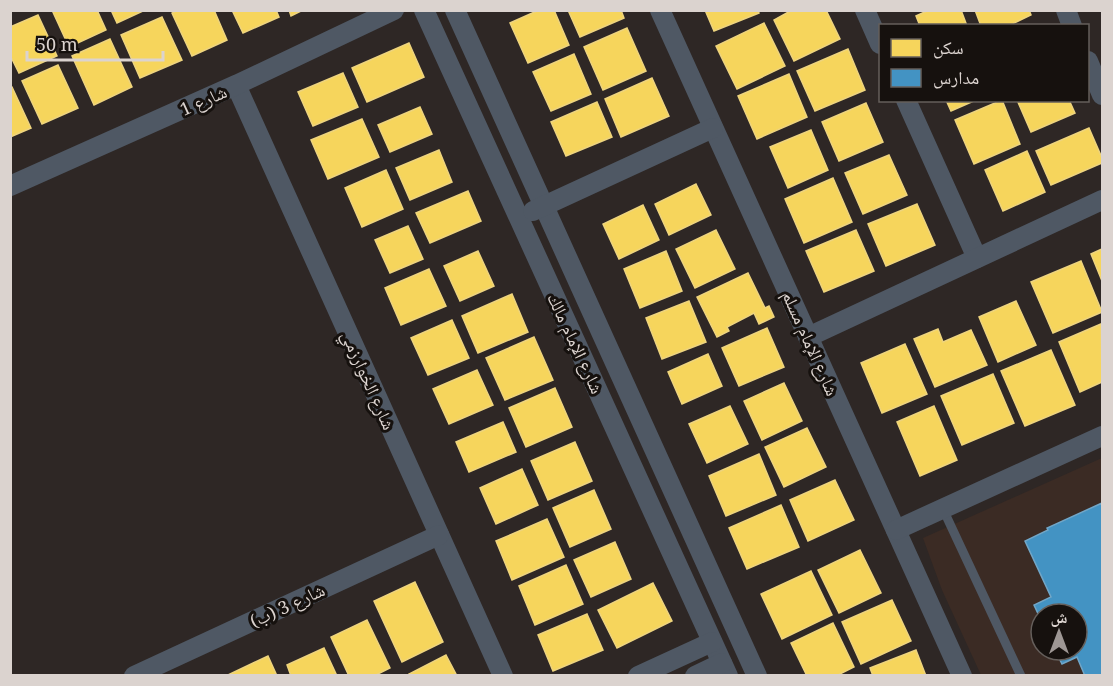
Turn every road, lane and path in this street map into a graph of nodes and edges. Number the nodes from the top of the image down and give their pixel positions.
1 (394, 10) edge
2 (423, 10) edge
3 (455, 10) edge
4 (660, 10) edge
5 (865, 10) edge
6 (879, 42) edge
7 (1089, 63) edge
8 (236, 85) junction
9 (1102, 95) edge
10 (907, 102) edge
11 (713, 128) junction
12 (10, 186) edge
13 (1102, 200) edge
14 (543, 206) junction
15 (518, 217) junction
16 (977, 258) junction
17 (808, 337) junction
18 (1102, 436) edge
19 (944, 509) junction
20 (896, 530) junction
21 (439, 535) junction
22 (712, 642) junction
23 (725, 669) edge
24 (134, 675) edge
25 (503, 675) edge
26 (638, 675) edge
27 (694, 675) edge
28 (757, 675) edge
29 (962, 675) edge
30 (1021, 675) edge

1 - 8 street, شارع 1
2 - 15 street, شارع الإمام مالك
3 - 14 street, شارع الإمام مالك
4 - 11 street, شارع الإمام مسلم
5 - 6 street
7 - 9 street
8 - 12 street, شارع 1
8 - 21 street, شارع الخوارزمي
10 - 16 street
11 - 14 street
11 - 17 street, شارع الإمام مسلم
13 - 16 street
14 - 15 street
14 - 28 street, شارع الإمام مالك
15 - 22 street, شارع الإمام مالك
16 - 17 street
17 - 20 street, شارع الإمام مسلم
18 - 19 street
19 - 20 street
19 - 30 lane
20 - 29 street, شارع الإمام مسلم
21 - 24 street, شارع 3 (ب)
21 - 25 street, شارع الخوارزمي
22 - 23 street, شارع الإمام مالك
22 - 26 street
23 - 27 street

